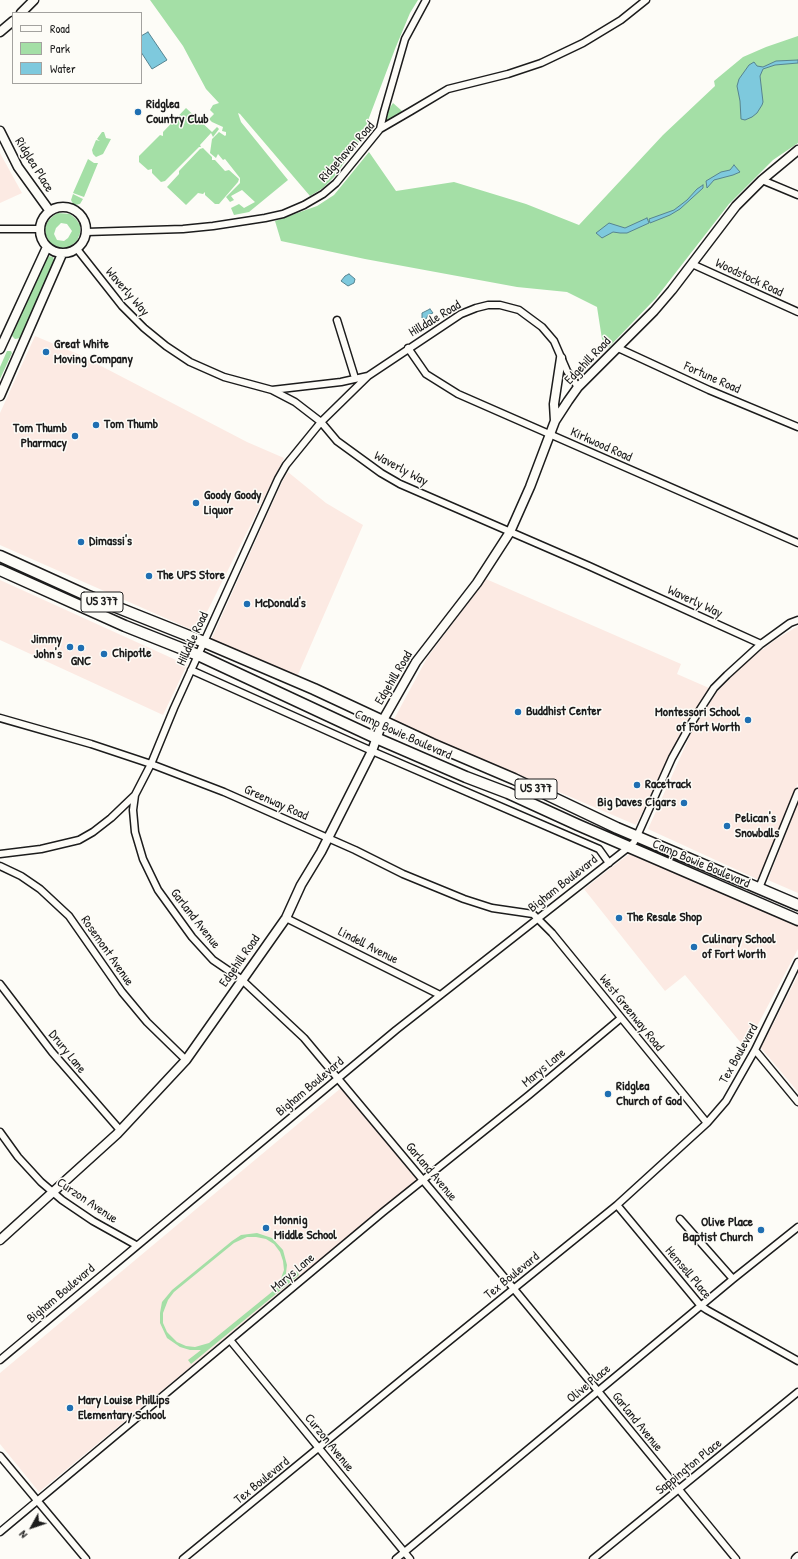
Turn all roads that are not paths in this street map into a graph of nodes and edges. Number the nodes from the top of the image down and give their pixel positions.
1 (34, 0) edge
2 (426, 0) edge
3 (646, 0) edge
4 (22, 12) edge
5 (12, 22) edge
6 (2, 31) edge
7 (0, 38) edge
8 (380, 129) junction
9 (0, 130) edge
10 (798, 150) edge
11 (762, 180) junction
12 (798, 195) edge
13 (49, 210) junction
14 (0, 229) edge
15 (39, 229) junction
16 (86, 232) junction
17 (47, 246) junction
18 (77, 249) junction
19 (62, 254) junction
20 (692, 264) junction
21 (798, 312) edge
22 (337, 320) dead end
23 (408, 348) junction
24 (618, 348) junction
25 (0, 349) edge
26 (561, 358) junction
27 (368, 376) junction
28 (355, 378) junction
29 (578, 387) junction
30 (272, 390) junction
31 (0, 396) edge
32 (555, 421) junction
33 (321, 422) junction
34 (798, 427) edge
35 (550, 434) junction
36 (510, 532) junction
37 (798, 543) edge
38 (0, 556) edge
39 (0, 570) edge
40 (47, 590) junction
41 (86, 595) junction
42 (798, 620) edge
43 (204, 642) junction
44 (761, 644) junction
45 (198, 655) junction
46 (191, 670) junction
47 (0, 718) edge
48 (383, 720) junction
49 (376, 738) junction
50 (372, 751) junction
51 (151, 764) junction
52 (514, 779) junction
53 (798, 792) edge
54 (508, 793) junction
55 (135, 795) junction
56 (637, 836) junction
57 (328, 838) junction
58 (629, 847) junction
59 (0, 854) edge
60 (609, 863) junction
61 (0, 866) edge
62 (759, 888) junction
63 (754, 900) junction
64 (798, 905) edge
65 (286, 918) junction
66 (538, 918) junction
67 (798, 920) edge
68 (798, 962) edge
69 (241, 979) junction
70 (0, 984) edge
71 (440, 995) junction
72 (621, 1018) junction
73 (755, 1050) junction
74 (186, 1060) junction
75 (337, 1078) junction
76 (798, 1102) edge
77 (707, 1123) junction
78 (120, 1130) junction
79 (0, 1132) edge
80 (423, 1180) junction
81 (53, 1192) junction
82 (617, 1205) junction
83 (680, 1219) dead end
84 (798, 1227) edge
85 (0, 1240) edge
86 (136, 1246) junction
87 (732, 1279) junction
88 (514, 1289) junction
89 (701, 1306) junction
90 (230, 1340) junction
91 (0, 1360) edge
92 (798, 1361) edge
93 (598, 1391) junction
94 (798, 1392) edge
95 (319, 1448) junction
96 (0, 1456) edge
97 (679, 1490) junction
98 (37, 1501) junction
99 (0, 1532) edge
100 (405, 1552) junction
101 (86, 1559) edge
102 (184, 1559) edge
103 (396, 1559) edge
104 (410, 1559) edge
105 (593, 1559) edge
106 (736, 1559) edge

1 - 4 street
2 - 8 street
3 - 8 street, Ridgehaven Road
5 - 6 street
6 - 7 street
8 - 16 street, Ridgehaven Road
9 - 13 street, Ridglea Place
10 - 11 street, Edgehill Road
11 - 12 street
11 - 20 street, Edgehill Road
13 - 15 street
13 - 16 street
14 - 15 street
15 - 17 street
16 - 18 street
17 - 19 street
17 - 25 street
18 - 19 street
18 - 30 street, Waverly Way
19 - 31 street
20 - 21 street, Woodstock Road
20 - 24 street, Edgehill Road
22 - 28 street
23 - 26 street, Hilldale Road
23 - 27 street, Hilldale Road
23 - 35 street, Kirkwood Road
24 - 29 street, Edgehill Road
24 - 34 street, Fortune Road
26 - 29 street, Hilldale Road
26 - 32 street
27 - 28 street, Hilldale Road
27 - 33 street, Hilldale Road
28 - 30 street, Hilldale Road
29 - 32 street, Edgehill Road
30 - 33 street, Waverly Way
32 - 35 street, Edgehill Road
33 - 36 street, Waverly Way
33 - 43 street, Hilldale Road
35 - 36 street, Edgehill Road
35 - 37 street, Kirkwood Road
36 - 44 street, Waverly Way
36 - 48 street, Edgehill Road
38 - 41 main road, Camp Bowie Boulevard / US 377
39 - 40 main road, Camp Bowie Boulevard / US 377
40 - 41 main road
40 - 45 main road, Camp Bowie Boulevard / US 377
41 - 43 main road, Camp Bowie Boulevard / US 377
42 - 44 street, Bigham Boulevard
43 - 45 street, Hilldale Road
43 - 48 main road, Camp Bowie Boulevard / US 377
44 - 56 street, Bigham Boulevard
45 - 46 street, Hilldale Road
45 - 49 main road, Camp Bowie Boulevard / US 377
46 - 50 street
46 - 51 street, Hilldale Road
47 - 51 street, Greenway Road
48 - 49 street, Edgehill Road
48 - 52 main road, Camp Bowie Boulevard / US 377
49 - 50 street, Edgehill Road
49 - 54 main road, Camp Bowie Boulevard / US 377
50 - 57 street, Edgehill Road
50 - 60 street
51 - 55 street, Hilldale Road
51 - 57 street, Greenway Road
52 - 54 main road
52 - 56 main road, Camp Bowie Boulevard / US 377
53 - 62 street
54 - 58 main road, Camp Bowie Boulevard / US 377
55 - 59 street, Hilldale Road
55 - 69 street, Garland Avenue
56 - 58 street, Bigham Boulevard
56 - 62 main road, Camp Bowie Boulevard / US 377
57 - 65 street, Edgehill Road
57 - 66 street, Greenway Road
58 - 60 street, Bigham Boulevard
58 - 63 main road, Camp Bowie Boulevard / US 377
60 - 66 street, Bigham Boulevard
61 - 74 street, Rosemont Avenue
62 - 63 main road
62 - 64 main road, Camp Bowie Boulevard / US 377
63 - 67 main road, Camp Bowie Boulevard / US 377
65 - 69 street, Edgehill Road
65 - 71 street, Lindell Avenue
66 - 71 street, Bigham Boulevard
66 - 72 street, West Greenway Road
68 - 73 street, Tex Boulevard
69 - 74 street, Edgehill Road
69 - 75 street, Garland Avenue
70 - 78 street, Drury Lane
71 - 75 street, Bigham Boulevard
72 - 77 street, West Greenway Road
72 - 80 street, Marys Lane
73 - 76 street
73 - 77 street, Tex Boulevard
74 - 78 street, Edgehill Road
75 - 80 street, Garland Avenue
75 - 86 street, Bigham Boulevard
77 - 82 street, Tex Boulevard
78 - 81 street, Edgehill Road
79 - 81 street, Curzon Avenue
80 - 88 street, Garland Avenue
80 - 90 street, Marys Lane
81 - 85 street, Edgehill Road
81 - 86 street, Curzon Avenue
82 - 88 street, Tex Boulevard
82 - 89 street, Hemsell Place
83 - 87 street
84 - 87 street, Olive Place
86 - 91 street, Bigham Boulevard
87 - 89 street, Olive Place
88 - 93 street, Garland Avenue
88 - 95 street, Tex Boulevard
89 - 92 street, Hemsell Place
89 - 93 street, Olive Place
90 - 95 street, Curzon Avenue
90 - 98 street, Marys Lane
93 - 97 street, Garland Avenue
93 - 100 street, Olive Place
94 - 97 street, Sappington Place
95 - 100 street, Curzon Avenue
95 - 102 street, Tex Boulevard
96 - 98 street
97 - 105 street, Sappington Place
97 - 106 street, Garland Avenue
98 - 99 street, Marys Lane
98 - 101 street
100 - 103 street, Olive Place
100 - 104 street, Curzon Avenue

